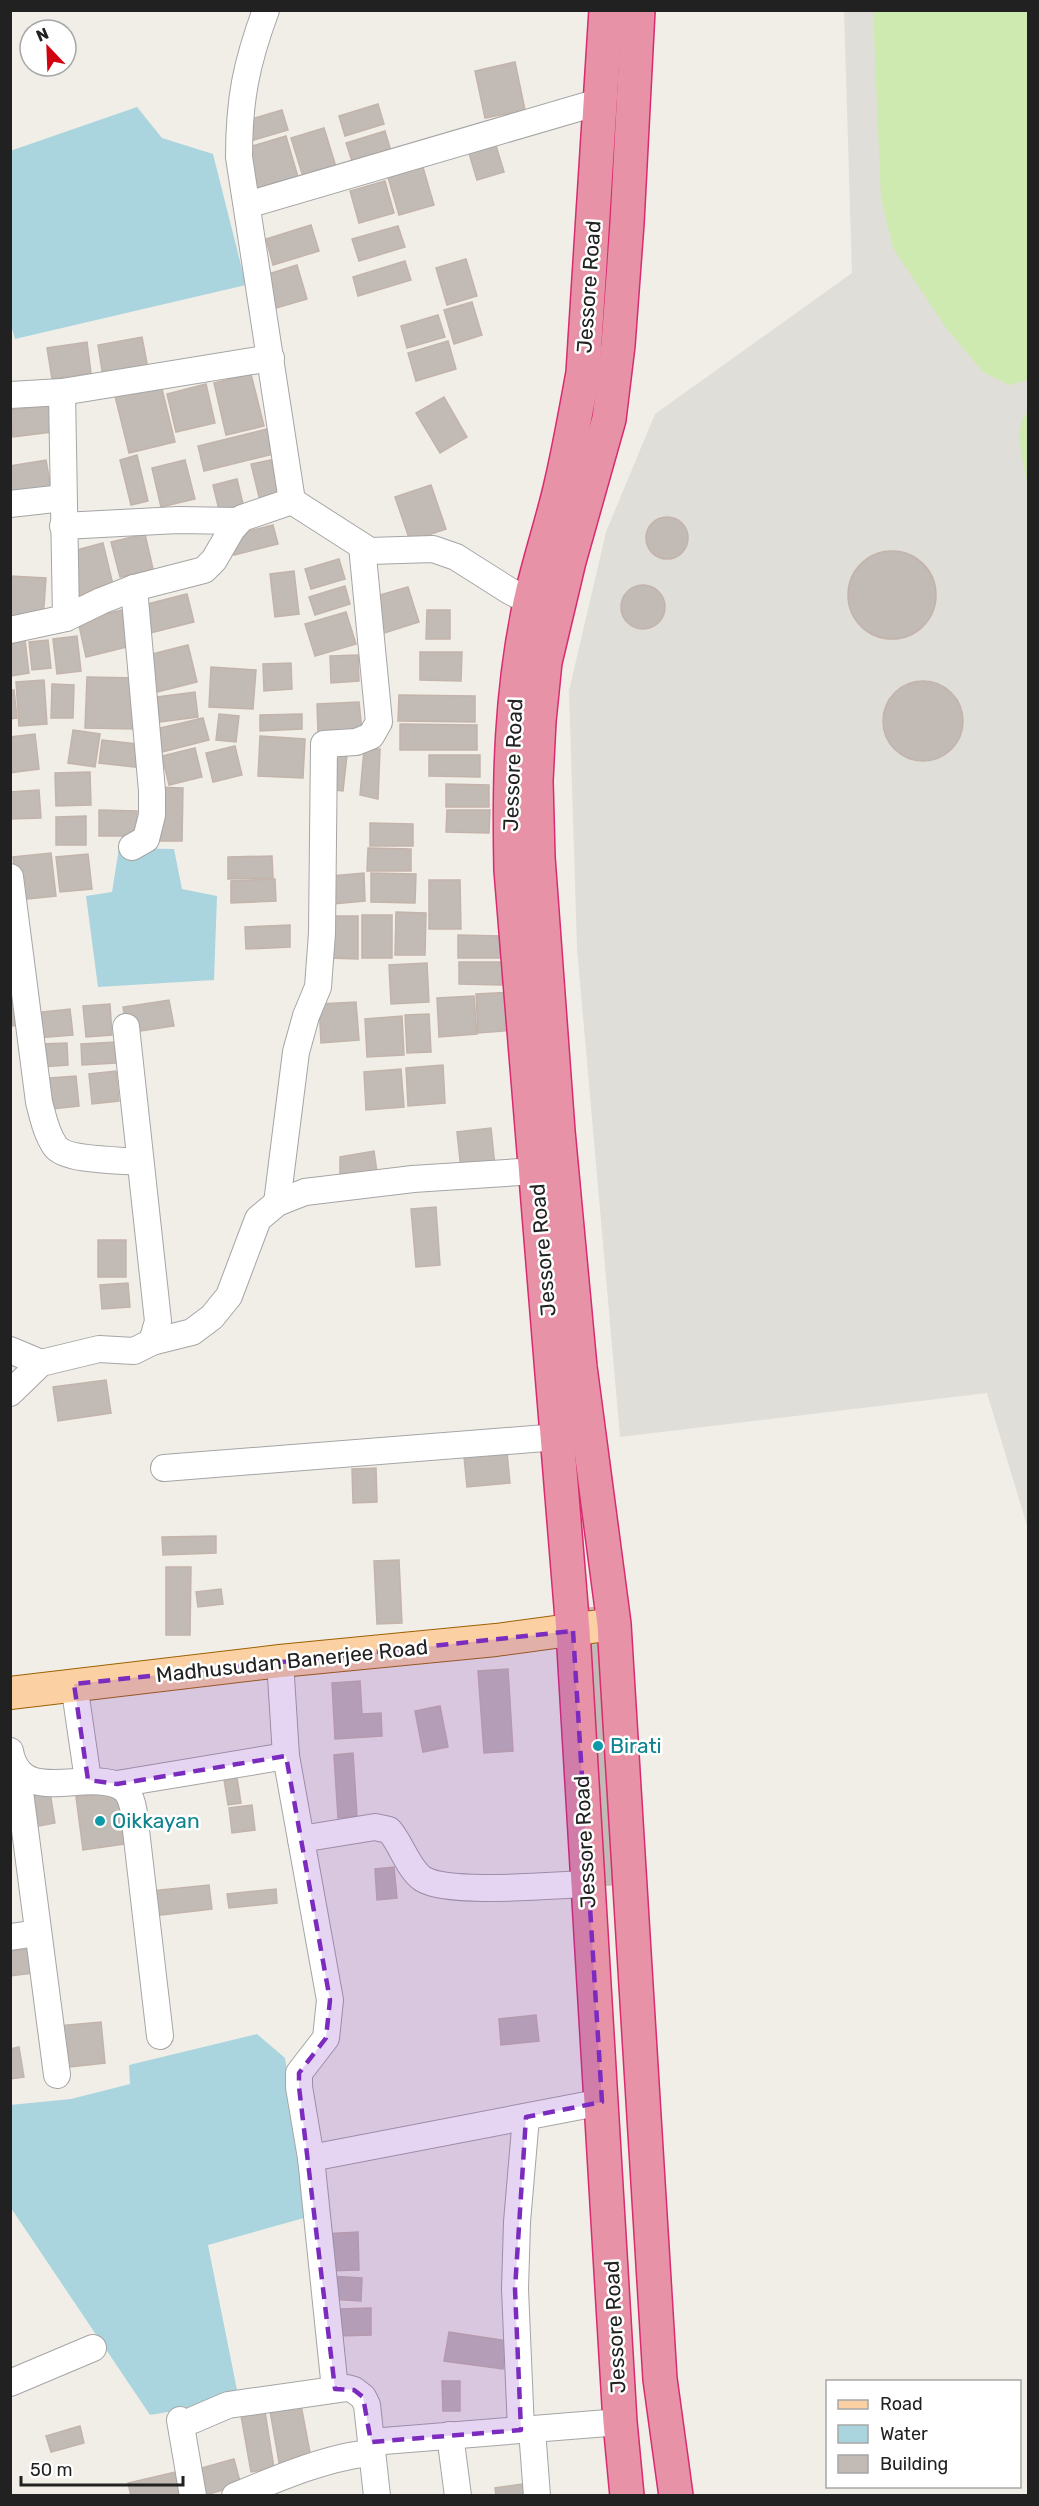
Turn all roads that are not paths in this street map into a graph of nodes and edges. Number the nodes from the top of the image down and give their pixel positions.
1 (266, 10) edge
2 (606, 10) edge
3 (638, 10) edge
4 (602, 101) junction
5 (247, 205) junction
6 (271, 358) junction
7 (62, 392) junction
8 (10, 396) edge
9 (63, 498) junction
10 (292, 501) junction
11 (10, 504) edge
12 (238, 521) junction
13 (63, 526) junction
14 (362, 546) junction
15 (134, 588) junction
16 (530, 602) junction
17 (66, 618) junction
18 (10, 630) edge
19 (132, 847) dead end
20 (10, 877) edge
21 (126, 1027) dead end
22 (140, 1162) junction
23 (536, 1171) junction
24 (277, 1203) junction
25 (152, 1342) junction
26 (10, 1350) edge
27 (41, 1363) junction
28 (10, 1394) edge
29 (558, 1437) junction
30 (164, 1468) dead end
31 (614, 1624) junction
32 (573, 1631) junction
33 (280, 1661) junction
34 (74, 1684) junction
35 (10, 1693) edge
36 (286, 1756) junction
37 (14, 1760) edge
38 (88, 1780) junction
39 (117, 1784) junction
40 (301, 1839) junction
41 (588, 1884) junction
42 (38, 1933) junction
43 (10, 1937) edge
44 (160, 2036) dead end
45 (57, 2075) dead end
46 (602, 2102) junction
47 (526, 2117) junction
48 (311, 2158) junction
49 (93, 2348) dead end
50 (10, 2383) edge
51 (335, 2389) junction
52 (620, 2422) junction
53 (527, 2430) junction
54 (450, 2435) junction
55 (372, 2447) junction
56 (193, 2496) edge
57 (235, 2496) edge
58 (377, 2496) edge
59 (458, 2496) edge
60 (537, 2496) edge
61 (627, 2496) edge
62 (676, 2496) edge

1 - 5 street
2 - 4 highway, Jessore Road
3 - 31 highway
4 - 5 street
4 - 16 highway, Jessore Road
5 - 6 street
6 - 7 street
6 - 10 street
7 - 8 street
7 - 9 street
9 - 11 street
9 - 13 street
10 - 12 street
10 - 14 street
12 - 13 street
12 - 15 street
13 - 17 street
14 - 16 street
14 - 24 street
15 - 17 street
15 - 19 street
16 - 23 highway, Jessore Road
17 - 18 street
20 - 22 street
21 - 22 street
22 - 25 street
23 - 24 street
23 - 29 highway, Jessore Road
24 - 25 street
25 - 27 street
26 - 27 street
27 - 28 street
29 - 30 street
29 - 32 highway, Jessore Road
31 - 32 main road, Madhusudan Banerjee Road
31 - 62 highway
32 - 33 main road, Madhusudan Banerjee Road
32 - 41 highway, Jessore Road
33 - 34 main road, Madhusudan Banerjee Road
33 - 36 street
34 - 35 main road, Madhusudan Banerjee Road
34 - 38 street
36 - 39 street
36 - 40 street
37 - 38 street
37 - 42 street
38 - 39 street
39 - 44 street
40 - 41 street
40 - 48 street
41 - 46 highway, Jessore Road
42 - 43 street
42 - 45 street
46 - 47 street
46 - 52 highway, Jessore Road
47 - 48 street
47 - 53 street
48 - 51 street
49 - 50 street
51 - 55 street
51 - 56 street
52 - 53 street
52 - 61 highway, Jessore Road
53 - 54 street
53 - 60 street
54 - 55 street
54 - 59 street
55 - 57 street
55 - 58 street

